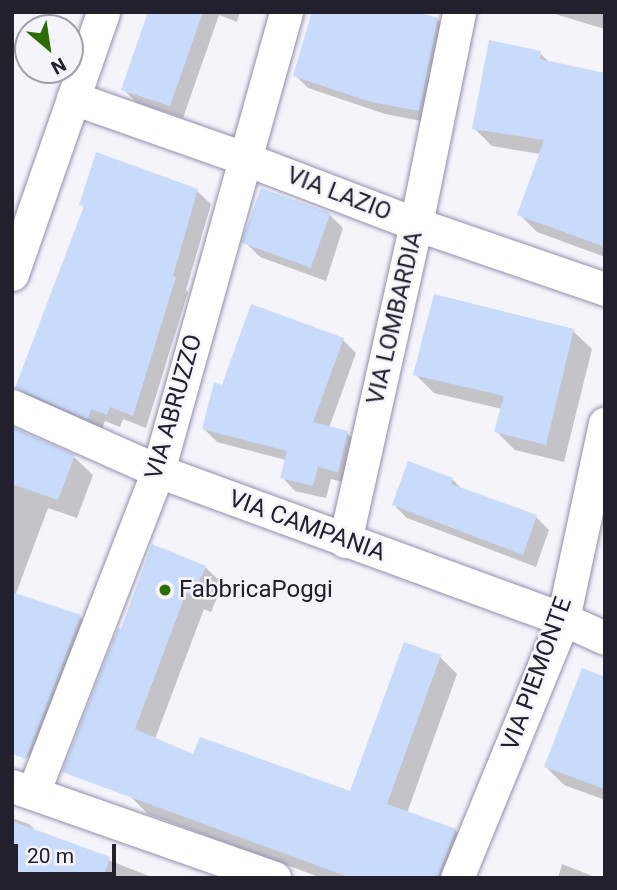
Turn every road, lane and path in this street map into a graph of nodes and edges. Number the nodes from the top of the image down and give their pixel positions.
1 (103, 12) edge
2 (286, 12) edge
3 (459, 12) edge
4 (73, 98) junction
5 (243, 158) junction
6 (416, 224) junction
7 (12, 274) edge
8 (605, 289) edge
9 (12, 406) edge
10 (605, 423) edge
11 (158, 471) junction
12 (345, 541) junction
13 (563, 619) junction
14 (605, 638) edge
15 (23, 789) edge
16 (274, 878) edge
17 (457, 878) edge

1 - 4 street
2 - 5 street, VIA ABRUZZO
3 - 6 street, VIA LOMBARDIA
4 - 5 street, VIA LAZIO
4 - 7 street
5 - 6 street, VIA LAZIO
5 - 11 street, VIA ABRUZZO
6 - 8 street, VIA LAZIO
6 - 12 street, VIA LOMBARDIA
9 - 11 street, VIA CAMPANIA
10 - 13 street, VIA PIEMONTE
11 - 12 street, VIA CAMPANIA
11 - 15 street, VIA ABRUZZO
12 - 13 street, VIA CAMPANIA
13 - 14 street, VIA CAMPANIA
13 - 17 street, VIA PIEMONTE
15 - 16 street

